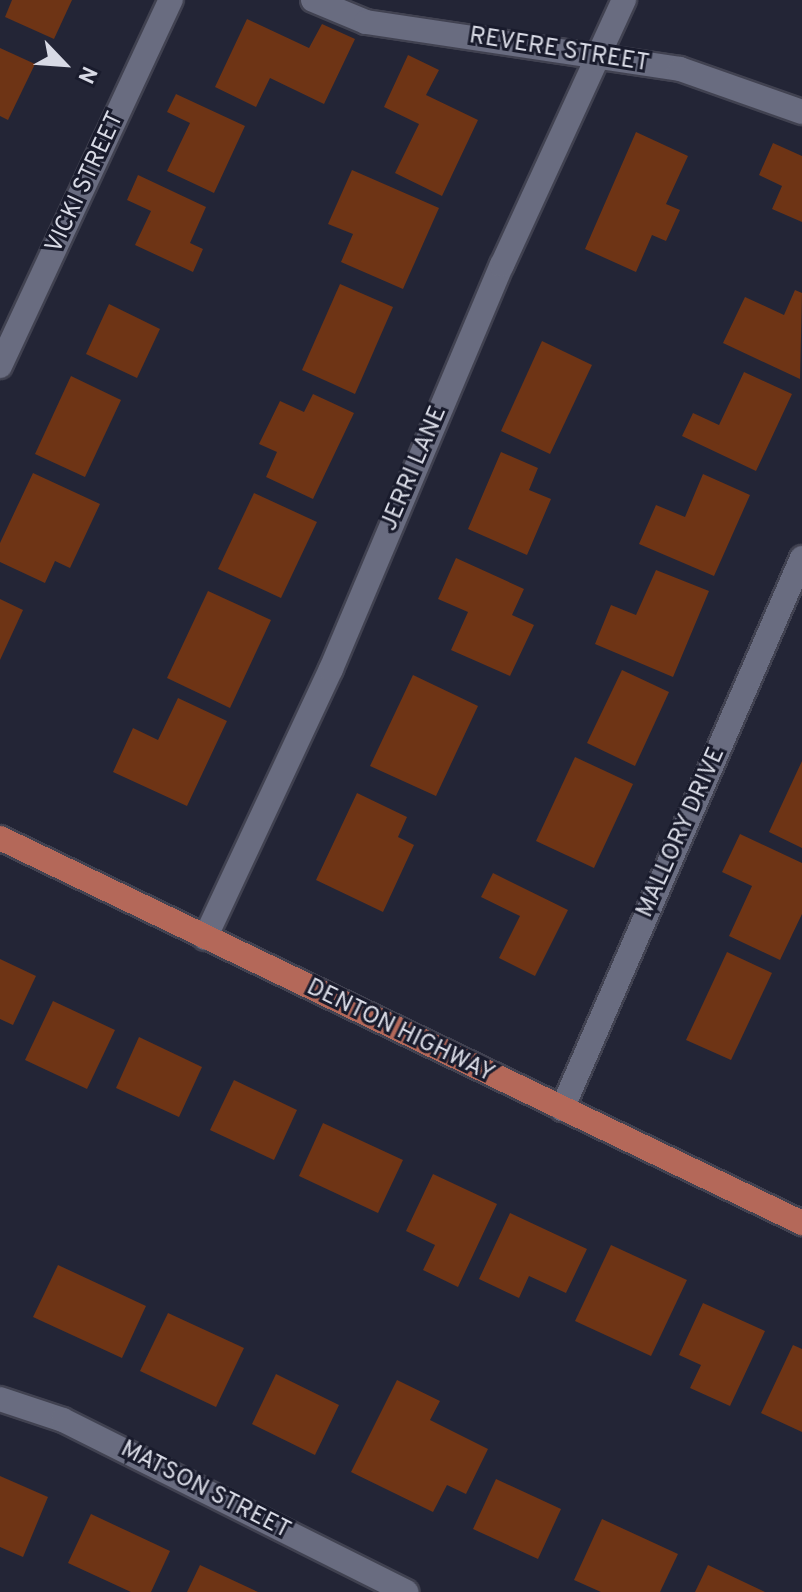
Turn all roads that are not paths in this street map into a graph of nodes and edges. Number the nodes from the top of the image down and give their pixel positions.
1 (171, 0) edge
2 (313, 0) edge
3 (624, 0) edge
4 (598, 56) junction
5 (802, 112) edge
6 (8, 334) edge
7 (0, 366) edge
8 (802, 558) edge
9 (0, 838) edge
10 (205, 938) junction
11 (562, 1109) junction
12 (802, 1223) edge
13 (0, 1399) edge
14 (406, 1592) edge

1 - 6 street, VICKI STREET
2 - 4 street, REVERE STREET
3 - 4 street, JERRI LANE
4 - 5 street, REVERE STREET
4 - 10 street, JERRI LANE
6 - 7 street, VICKI STREET
8 - 11 street, MALLORY DRIVE
9 - 10 main road, DENTON HIGHWAY
10 - 11 main road, DENTON HIGHWAY
11 - 12 main road, DENTON HIGHWAY
13 - 14 street, MATSON STREET

